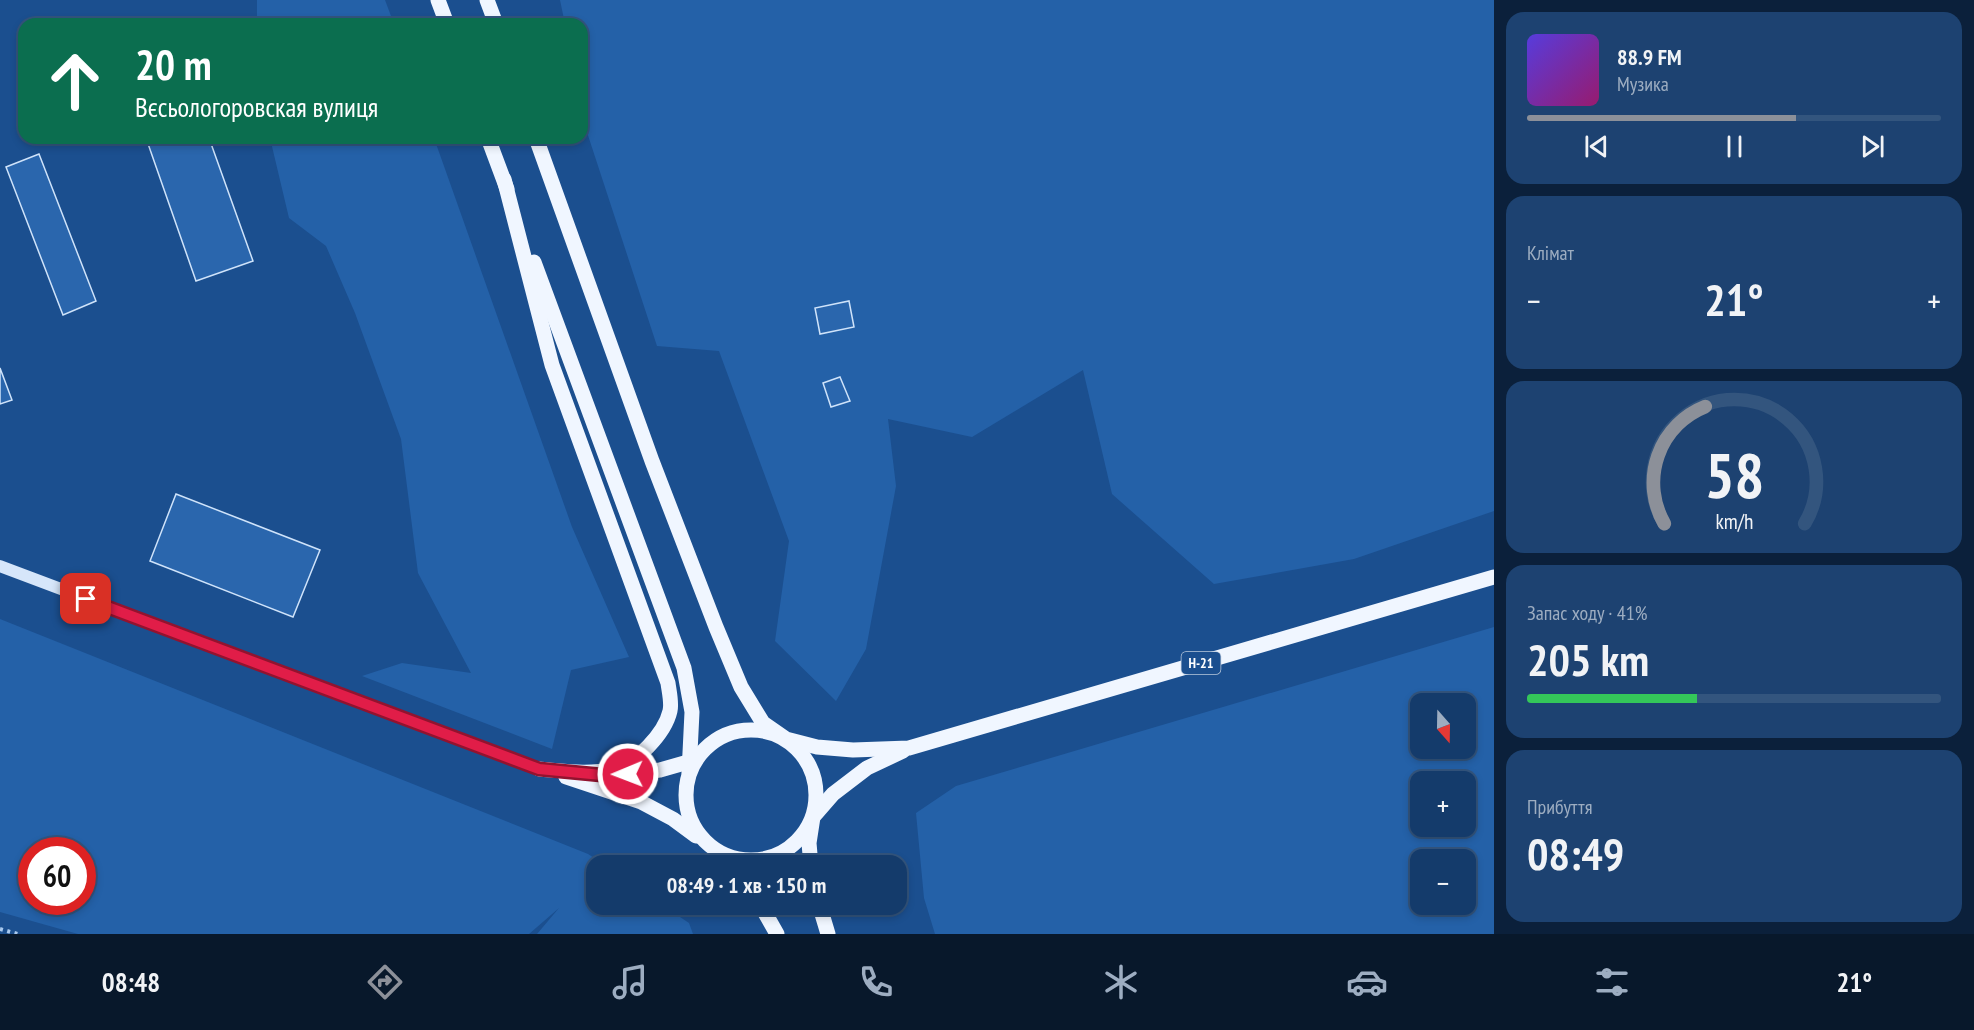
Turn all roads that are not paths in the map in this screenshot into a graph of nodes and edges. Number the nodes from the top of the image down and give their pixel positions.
1 (438, 0) edge
2 (487, 0) edge
3 (445, 18) edge
4 (494, 18) edge
5 (490, 144) edge
6 (538, 144) edge
7 (504, 179) junction
8 (0, 566) edge
9 (1494, 578) edge
10 (786, 740) junction
11 (909, 748) junction
12 (692, 767) junction
13 (539, 769) junction
14 (574, 771) junction
15 (813, 817) junction
16 (704, 841) junction
17 (719, 855) edge
18 (810, 855) edge
19 (766, 915) edge
20 (822, 915) edge
21 (777, 934) edge
22 (828, 934) edge

1 - 3 main road
2 - 4 main road
5 - 7 main road
6 - 10 main road
7 - 12 main road
7 - 14 main road
8 - 13 street
9 - 11 main road, Н-21
10 - 11 main road
10 - 12 main road
10 - 15 main road
11 - 15 main road, Н-21
12 - 14 main road
12 - 16 main road
13 - 14 main road
13 - 16 main road
15 - 16 main road
15 - 18 main road
16 - 17 main road
19 - 21 main road
20 - 22 main road

